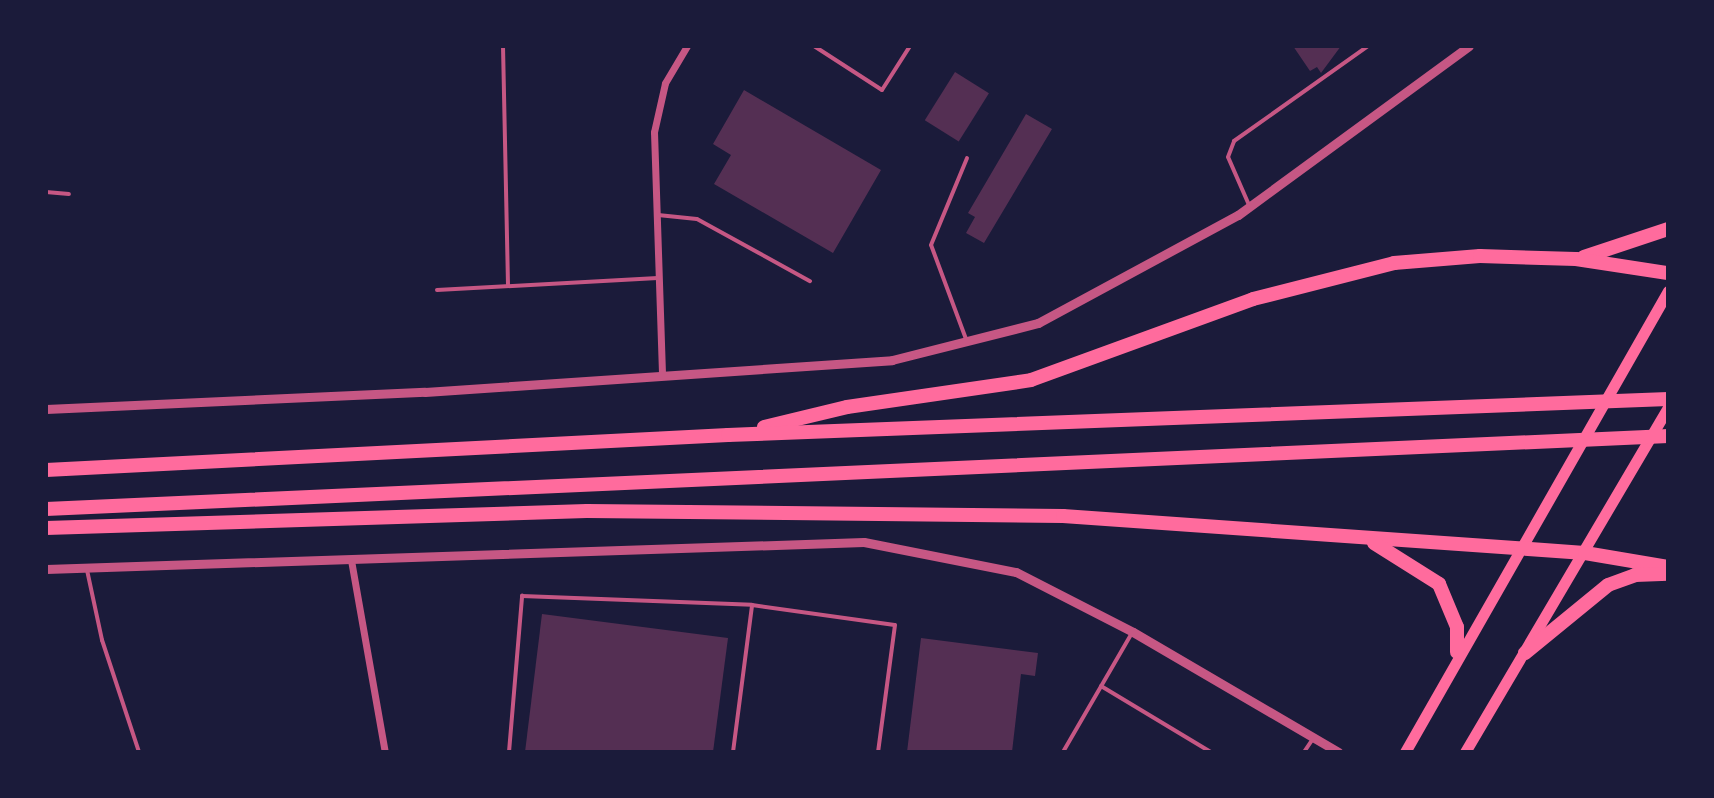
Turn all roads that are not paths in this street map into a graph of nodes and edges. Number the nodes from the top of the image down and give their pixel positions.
1 (503, 46) edge
2 (687, 46) edge
3 (814, 46) edge
4 (910, 46) edge
5 (1368, 46) edge
6 (1469, 46) edge
7 (967, 158) dead end
8 (46, 192) edge
9 (69, 194) dead end
10 (1250, 207) junction
11 (655, 215) junction
12 (1668, 229) edge
13 (1576, 259) junction
14 (1668, 273) edge
15 (658, 278) junction
16 (810, 281) dead end
17 (508, 286) junction
18 (437, 290) dead end
19 (1668, 291) edge
20 (967, 341) junction
21 (662, 373) junction
22 (1668, 399) edge
23 (1668, 407) edge
24 (46, 409) edge
25 (728, 435) junction
26 (1668, 436) edge
27 (46, 470) edge
28 (46, 509) edge
29 (46, 528) edge
30 (1367, 539) junction
31 (1519, 548) junction
32 (1585, 553) junction
33 (351, 560) junction
34 (87, 567) junction
35 (1668, 567) edge
36 (46, 569) edge
37 (1668, 574) edge
38 (752, 605) junction
39 (1133, 632) junction
40 (1457, 652) junction
41 (1525, 653) junction
42 (1101, 686) junction
43 (1314, 737) junction
44 (139, 752) edge
45 (385, 752) edge
46 (509, 752) edge
47 (733, 752) edge
48 (878, 752) edge
49 (1063, 752) edge
50 (1211, 752) edge
51 (1304, 752) edge
52 (1338, 752) edge
53 (1405, 752) edge
54 (1465, 752) edge

1 - 17 lane
2 - 11 street
3 - 4 lane
5 - 10 lane
6 - 10 street
7 - 20 lane
8 - 9 lane
10 - 20 street
11 - 15 street
11 - 16 lane
12 - 13 highway
13 - 14 highway
13 - 25 highway
15 - 17 lane
15 - 21 street
17 - 18 lane
19 - 31 main road
20 - 21 street
21 - 24 street
22 - 25 highway
23 - 32 main road
25 - 27 highway
26 - 28 highway
29 - 30 highway
30 - 31 highway
30 - 40 highway
31 - 32 highway
31 - 40 main road
32 - 35 highway
32 - 41 main road
33 - 34 street
33 - 39 street
33 - 45 street
34 - 36 street
34 - 44 lane
37 - 41 highway
38 - 46 lane
38 - 47 lane
38 - 48 lane
39 - 42 lane
39 - 43 street
40 - 53 main road
41 - 54 main road
42 - 49 lane
42 - 50 lane
43 - 51 lane
43 - 52 street

